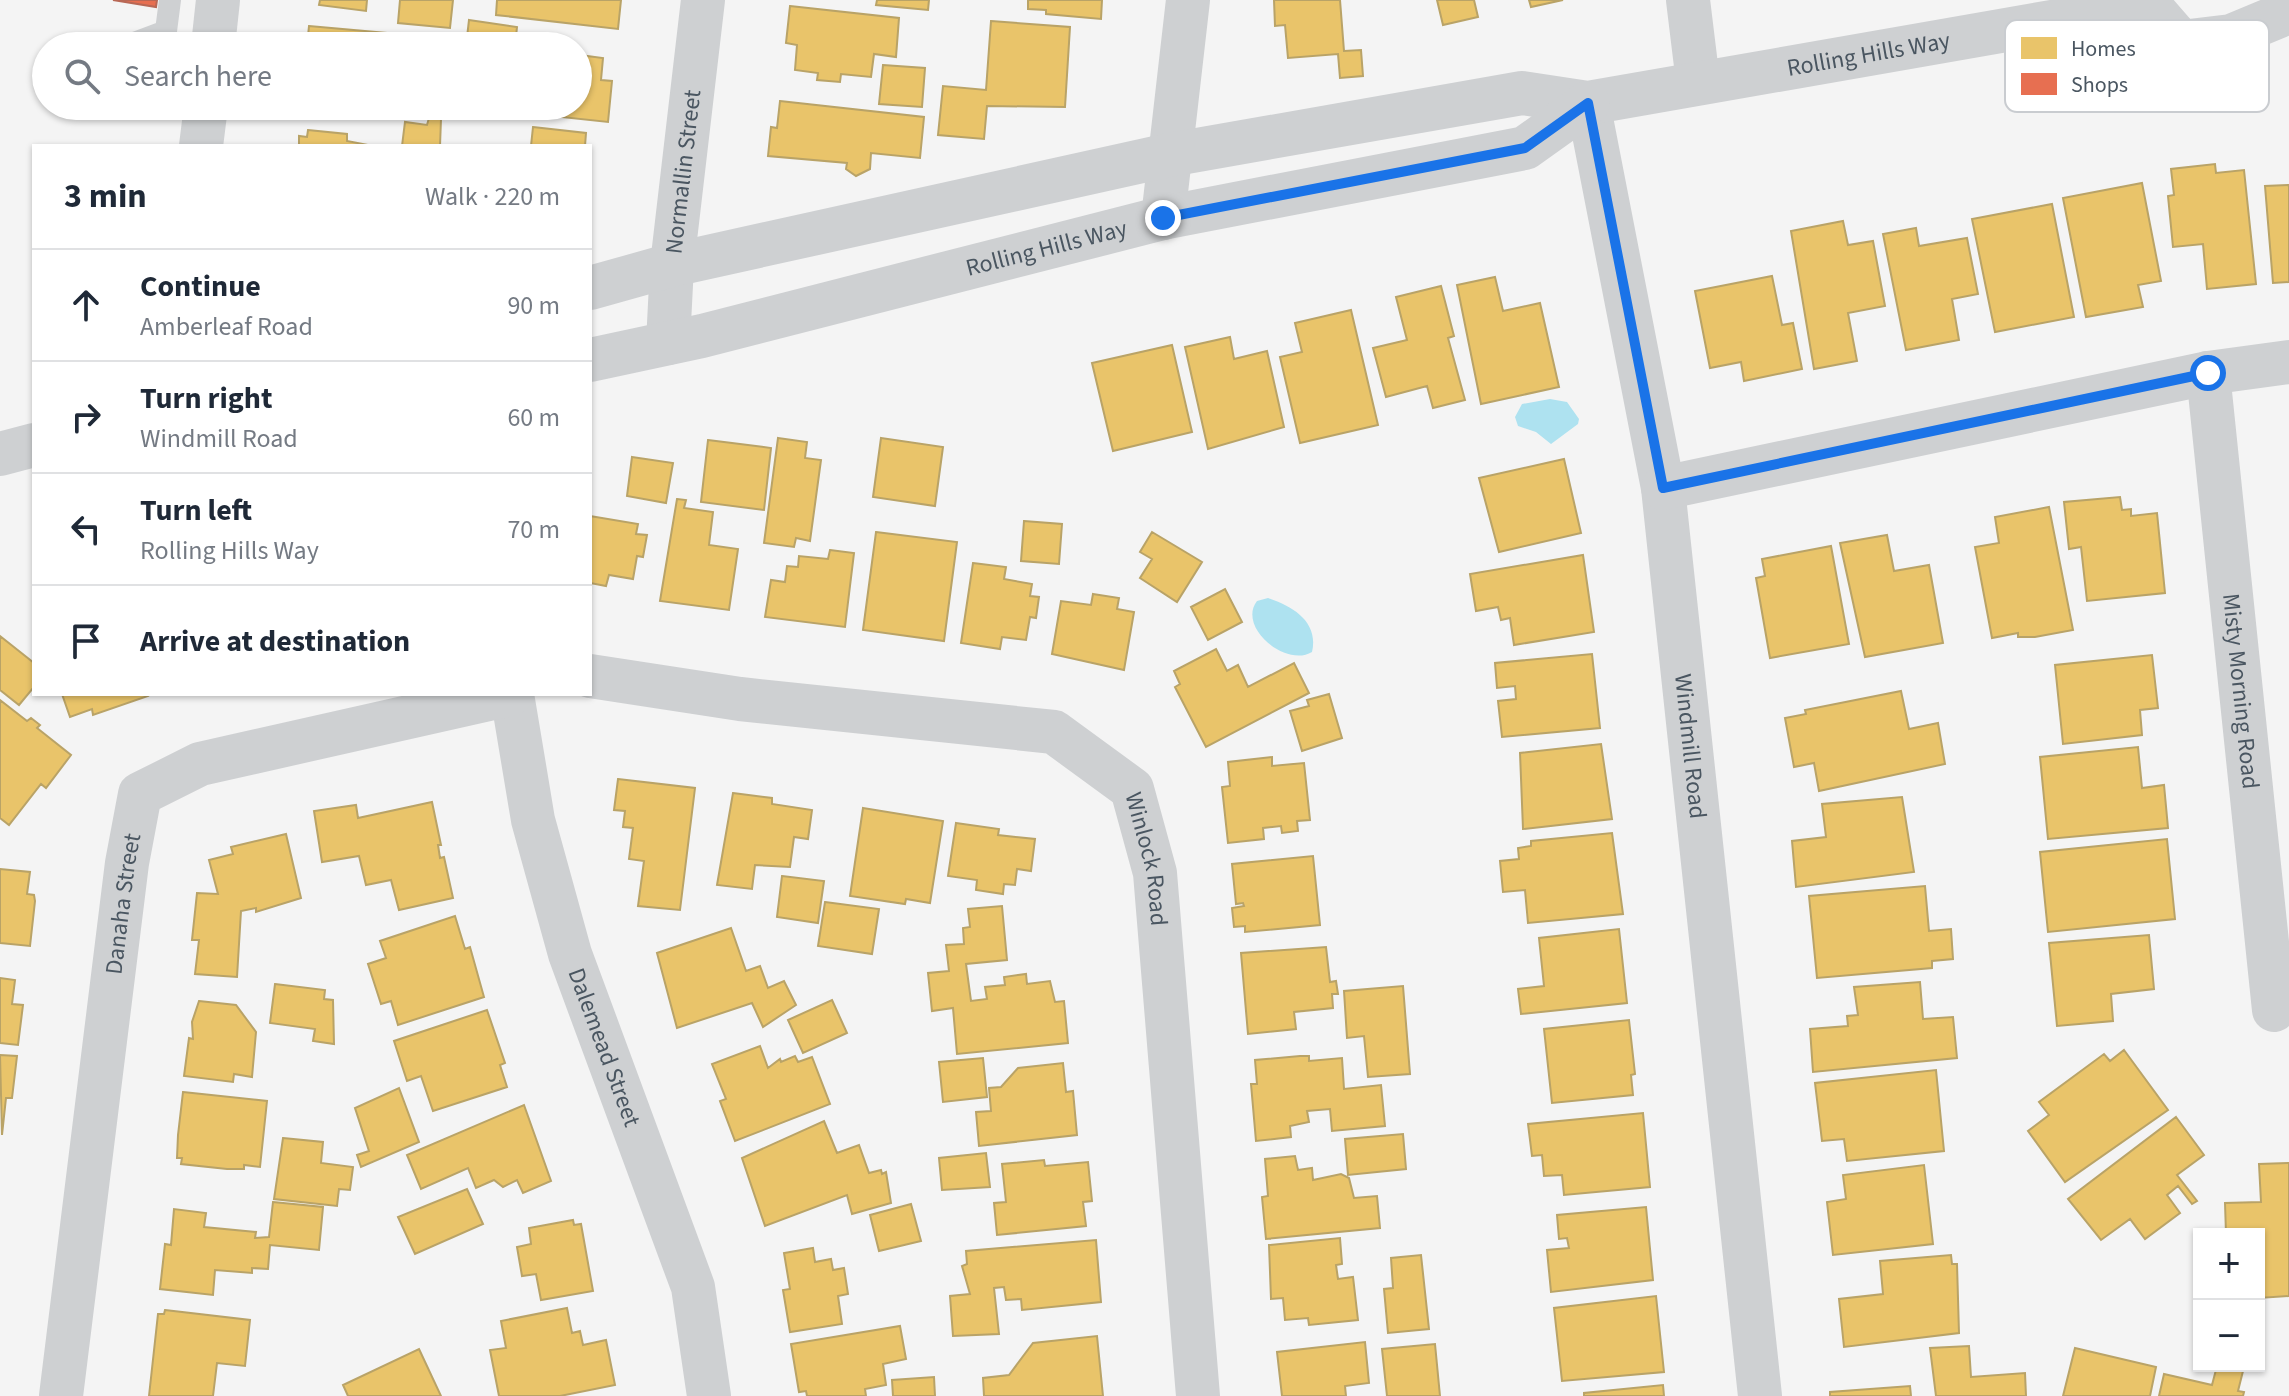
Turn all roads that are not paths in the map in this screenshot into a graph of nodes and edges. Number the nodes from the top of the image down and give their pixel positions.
1 (170, 0) edge
2 (218, 0) edge
3 (703, 0) edge
4 (1188, 0) edge
5 (1688, 0) edge
6 (2150, 3) edge
7 (2289, 12) edge
8 (2053, 20) edge
9 (2164, 20) edge
10 (2269, 20) edge
11 (2005, 28) edge
12 (163, 32) edge
13 (215, 32) edge
14 (1698, 82) junction
15 (1588, 103) junction
16 (204, 120) edge
17 (201, 144) edge
18 (1169, 155) junction
19 (1163, 218) junction
20 (672, 265) junction
21 (592, 287) edge
22 (668, 343) junction
23 (592, 360) edge
24 (2289, 362) edge
25 (2208, 373) junction
26 (32, 446) edge
27 (0, 454) edge
28 (1663, 488) junction
29 (592, 676) edge
30 (503, 696) edge
31 (512, 696) edge
32 (2274, 1010) dead end
33 (61, 1396) edge
34 (709, 1396) edge
35 (1198, 1396) edge
36 (1760, 1396) edge

1 - 12 lane
2 - 13 street
3 - 20 street, Normallin Street
4 - 18 street
5 - 14 street
6 - 8 street, Rolling Hills Way
6 - 9 street, Rolling Hills Way
7 - 10 street, Rolling Hills Way
11 - 14 street, Rolling Hills Way
14 - 15 street, Rolling Hills Way
15 - 18 street, Rolling Hills Way
15 - 19 street, Rolling Hills Way
15 - 28 street, Windmill Road
16 - 17 street
18 - 19 street
18 - 20 street, Rolling Hills Way
19 - 22 street, Rolling Hills Way
20 - 21 street, Rolling Hills Way
20 - 22 street, Normallin Street
22 - 23 street, Rolling Hills Way
24 - 25 street
25 - 28 street
25 - 32 street, Misty Morning Road
26 - 27 street
28 - 36 street, Windmill Road
29 - 35 street, Winlock Road
30 - 33 street, Danaha Street
31 - 34 street, Dalemead Street

